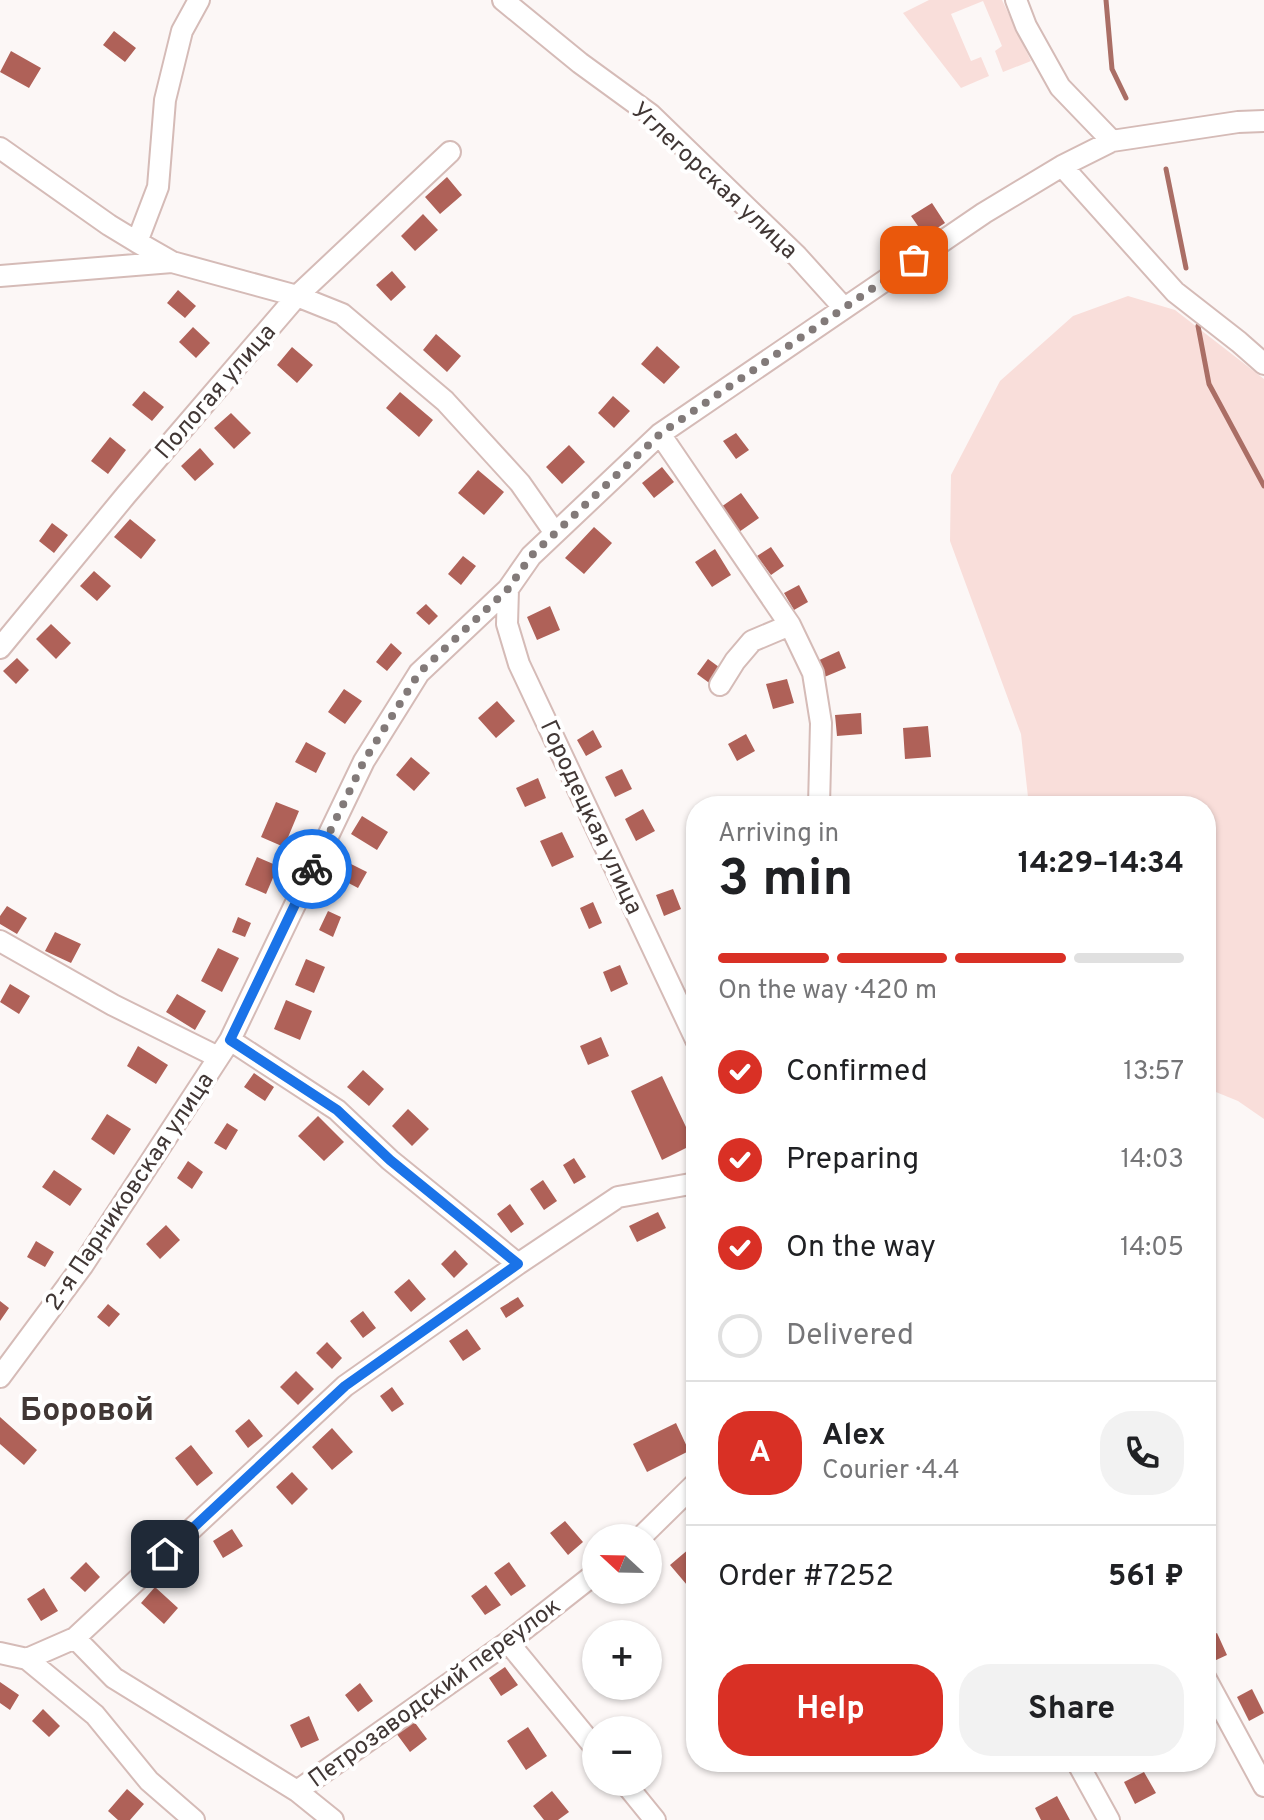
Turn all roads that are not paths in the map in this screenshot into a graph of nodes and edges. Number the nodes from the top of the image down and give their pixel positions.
1 (199, 0) edge
2 (503, 0) edge
3 (1016, 0) edge
4 (1264, 121) edge
5 (1112, 141) junction
6 (0, 148) edge
7 (450, 152) dead end
8 (1062, 166) junction
9 (137, 242) junction
10 (172, 262) junction
11 (0, 276) edge
12 (297, 296) junction
13 (844, 308) junction
14 (1264, 364) edge
15 (660, 434) junction
16 (555, 533) junction
17 (508, 589) junction
18 (790, 625) junction
19 (0, 648) edge
20 (720, 685) dead end
21 (819, 796) edge
22 (0, 941) edge
23 (686, 1019) edge
24 (224, 1048) junction
25 (686, 1185) edge
26 (518, 1264) junction
27 (1, 1374) edge
28 (686, 1493) edge
29 (654, 1524) edge
30 (582, 1584) edge
31 (75, 1638) junction
32 (508, 1642) junction
33 (0, 1653) edge
34 (27, 1659) junction
35 (1216, 1697) edge
36 (582, 1732) edge
37 (1083, 1772) edge
38 (1264, 1786) edge
39 (297, 1791) junction
40 (635, 1796) edge
41 (194, 1820) edge
42 (333, 1820) edge
43 (655, 1820) edge
44 (1109, 1820) edge

1 - 9 street
2 - 13 street, Углегорская улица
3 - 5 street
4 - 5 street, 2-я Парниковская улица
5 - 8 street, 2-я Парниковская улица
6 - 9 street
7 - 12 street, Пологая улица
8 - 13 street, 2-я Парниковская улица
8 - 14 street
9 - 10 street
10 - 11 street
10 - 12 street
12 - 16 street
12 - 19 street, Пологая улица
13 - 15 street, 2-я Парниковская улица
15 - 16 street, 2-я Парниковская улица
15 - 18 street
16 - 17 street, 2-я Парниковская улица
17 - 23 street, Городецкая улица
17 - 24 street, 2-я Парниковская улица
18 - 20 street
18 - 21 street
22 - 24 street
24 - 26 street
24 - 27 street, 2-я Парниковская улица
25 - 26 street
26 - 31 street
28 - 29 street
30 - 32 street, Петрозаводский переулок
31 - 34 street
31 - 39 street, Петрозаводский переулок
32 - 36 street
32 - 39 street, Петрозаводский переулок
33 - 34 street
34 - 41 street
35 - 38 street
37 - 44 street
39 - 42 street
40 - 43 street

